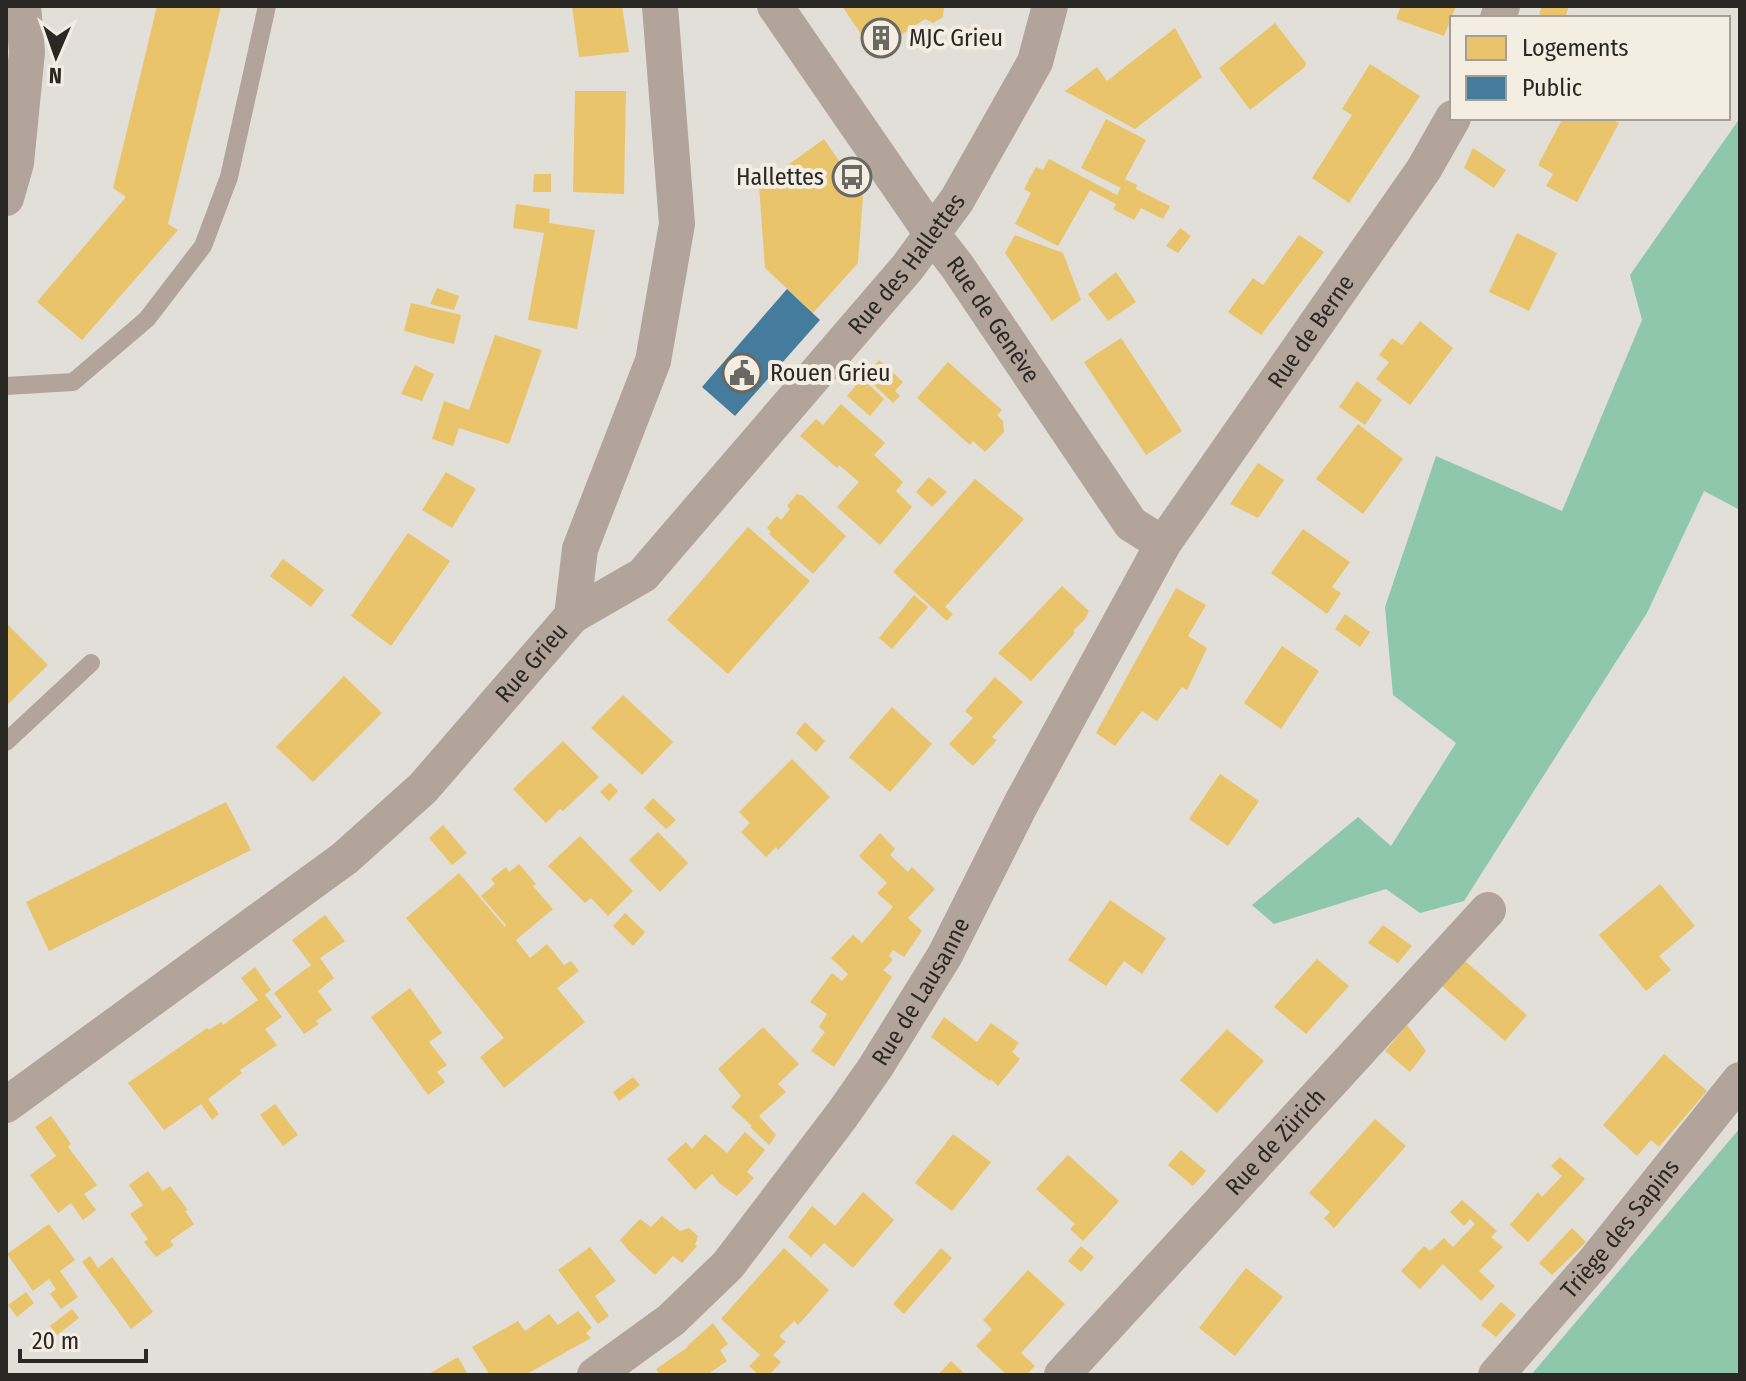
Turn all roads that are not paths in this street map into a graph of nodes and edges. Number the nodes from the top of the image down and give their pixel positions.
1 (23, 6) edge
2 (267, 6) edge
3 (660, 6) edge
4 (775, 6) edge
5 (1050, 6) edge
6 (1452, 120) edge
7 (6, 198) edge
8 (932, 234) junction
9 (6, 386) edge
10 (1163, 544) junction
11 (572, 616) junction
12 (91, 663) dead end
13 (6, 742) edge
14 (1488, 910) dead end
15 (1740, 1080) edge
16 (6, 1105) edge
17 (595, 1375) edge
18 (1062, 1375) edge
19 (1496, 1375) edge

1 - 7 street
2 - 9 lane
3 - 11 street, Rue Grieu
4 - 8 street, Rue de Genève
5 - 8 street, Rue des Hallettes
6 - 10 street, Rue de Berne
8 - 10 street, Rue de Genève
8 - 11 street, Rue des Hallettes
10 - 17 street, Rue de Lausanne
11 - 16 street, Rue Grieu
12 - 13 lane
14 - 18 street, Rue de Zürich
15 - 19 street, Triège des Sapins

